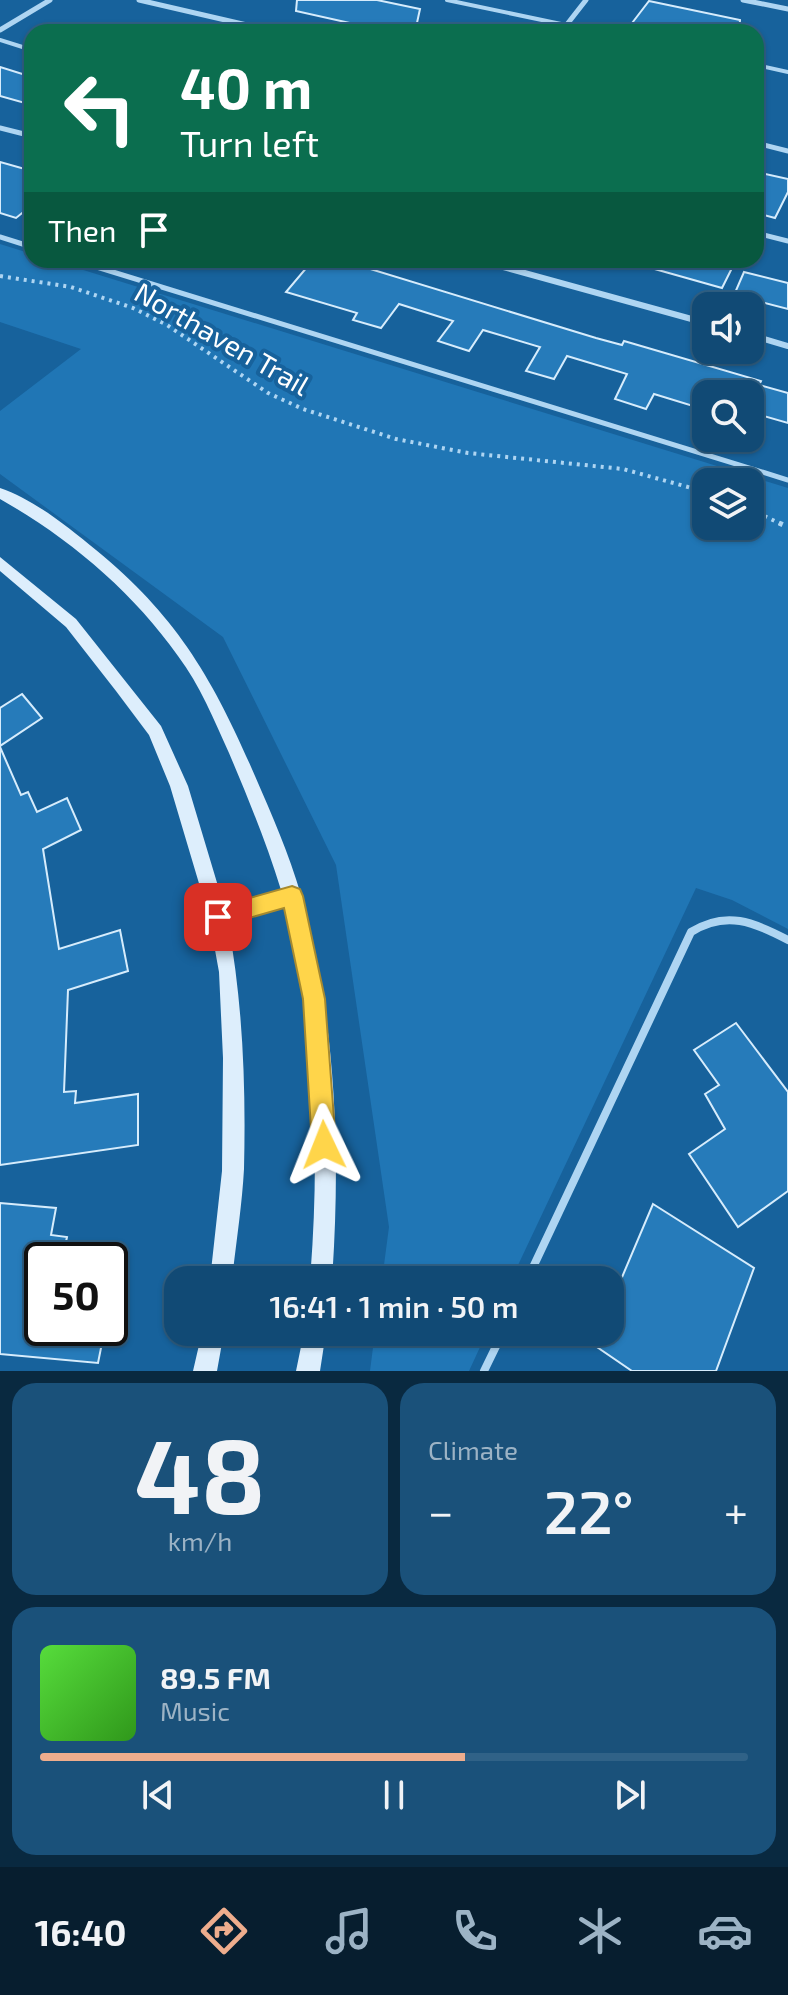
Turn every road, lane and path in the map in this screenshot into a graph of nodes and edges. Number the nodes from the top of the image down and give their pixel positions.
1 (50, 0) edge
2 (139, 0) edge
3 (447, 0) edge
4 (586, 0) edge
5 (743, 0) edge
6 (788, 9) edge
7 (242, 24) edge
8 (562, 24) edge
9 (568, 24) edge
10 (0, 30) edge
11 (0, 40) edge
12 (24, 48) edge
13 (764, 67) edge
14 (788, 72) edge
15 (0, 128) edge
16 (24, 134) edge
17 (764, 145) edge
18 (788, 151) edge
19 (764, 235) edge
20 (0, 237) edge
21 (788, 241) edge
22 (24, 244) edge
23 (100, 268) edge
24 (507, 268) edge
25 (0, 276) edge
26 (692, 319) edge
27 (764, 339) edge
28 (788, 346) edge
29 (788, 480) edge
30 (692, 488) edge
31 (0, 493) edge
32 (764, 516) edge
33 (788, 527) edge
34 (0, 563) edge
35 (292, 896) junction
36 (218, 917) junction
37 (788, 940) edge
38 (223, 1266) edge
39 (322, 1266) edge
40 (534, 1266) edge
41 (210, 1346) edge
42 (312, 1346) edge
43 (496, 1346) edge
44 (205, 1371) edge
45 (308, 1371) edge
46 (484, 1371) edge

1 - 10 street
2 - 7 street
3 - 8 lane
4 - 9 street
5 - 6 street
11 - 12 lane
13 - 14 lane
15 - 16 street
17 - 18 street
19 - 21 lane
20 - 22 lane
23 - 29 lane
24 - 26 street
25 - 30 path, Northaven Trail
27 - 28 street
31 - 35 main road
32 - 33 path
34 - 36 main road
35 - 36 main road
35 - 39 main road
36 - 38 main road
37 - 40 lane
41 - 44 main road
42 - 45 main road
43 - 46 lane

